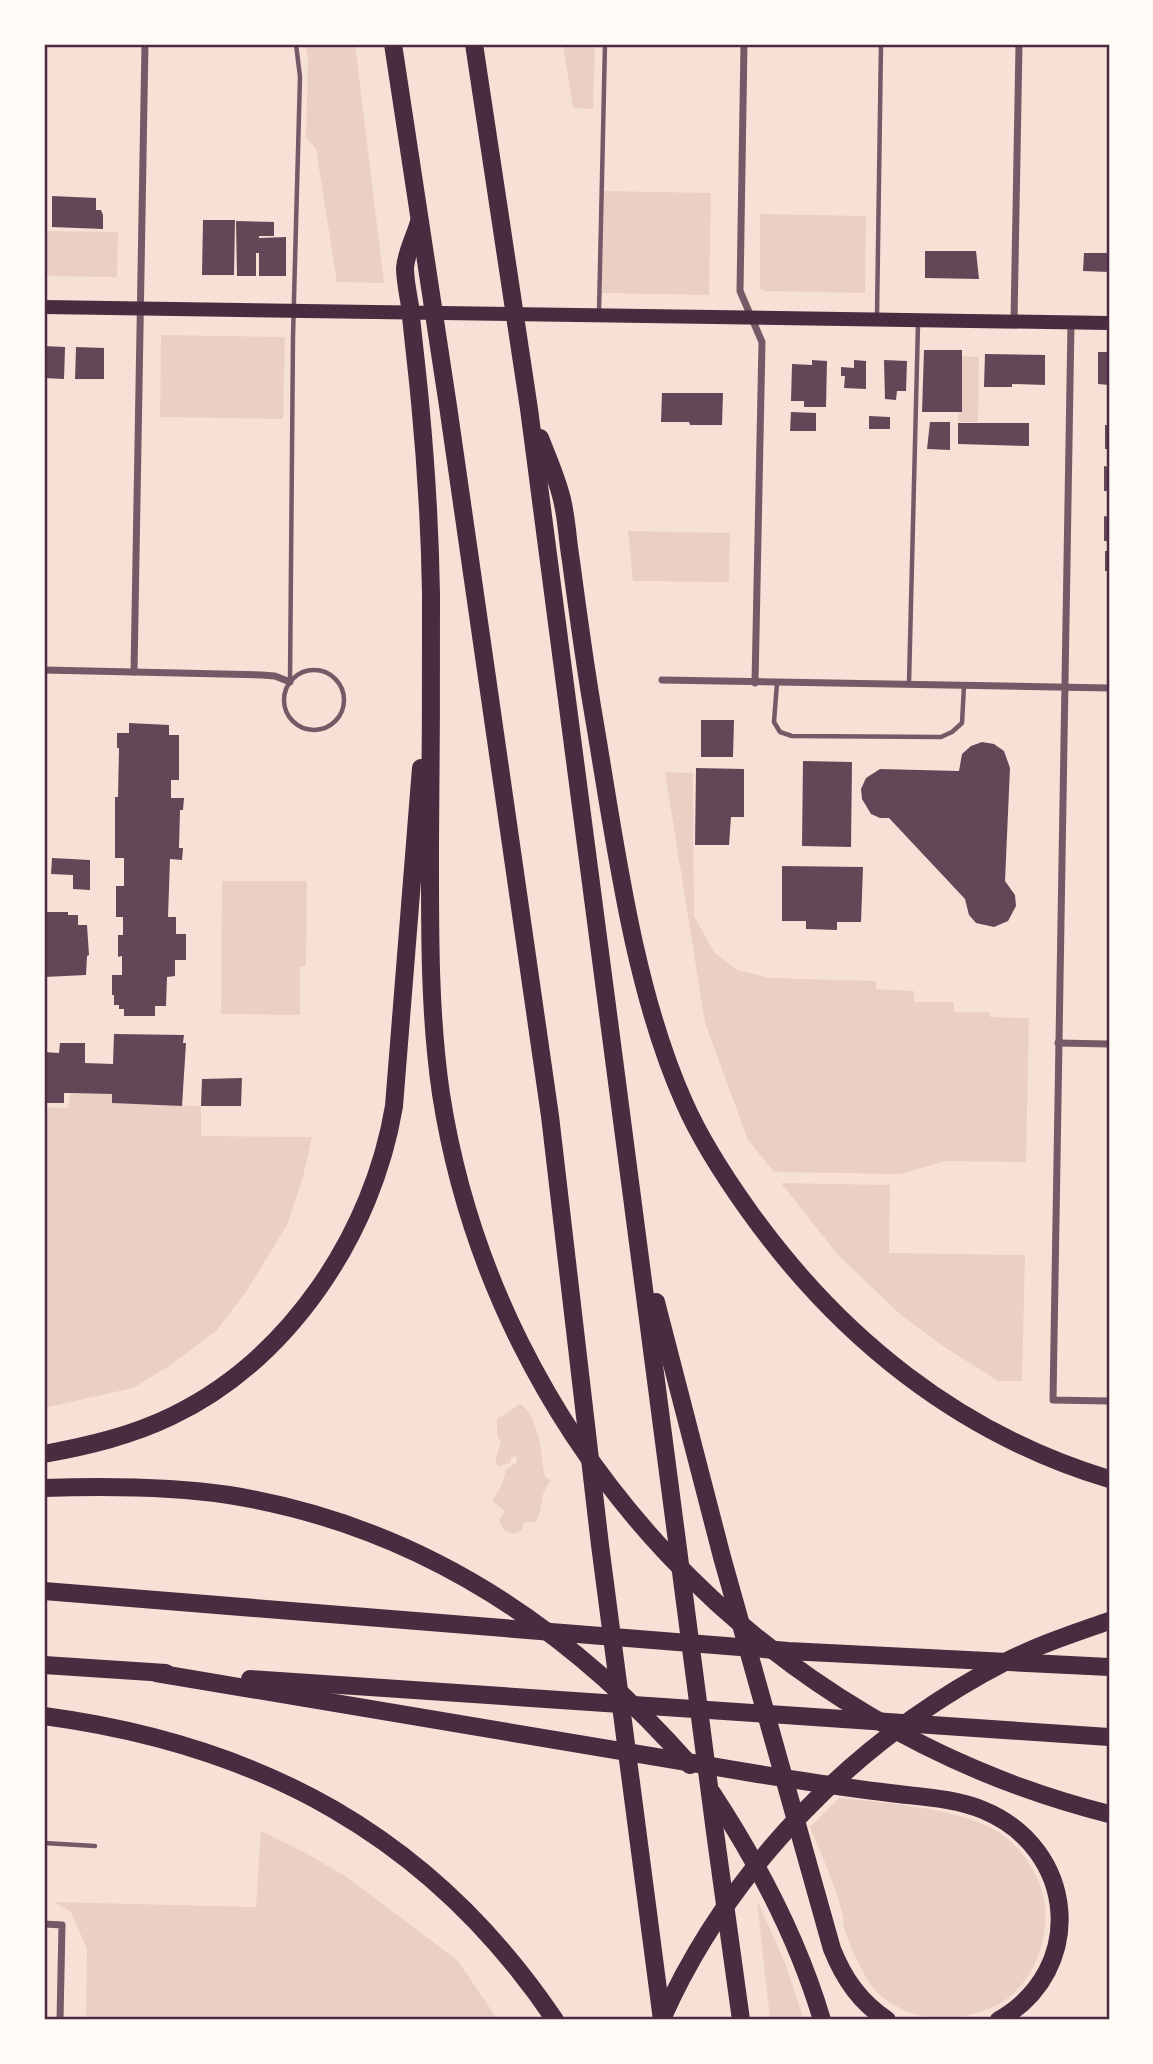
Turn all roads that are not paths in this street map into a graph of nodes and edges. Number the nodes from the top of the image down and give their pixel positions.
1 (145, 44) edge
2 (296, 44) edge
3 (394, 44) edge
4 (474, 44) edge
5 (605, 44) edge
6 (744, 44) edge
7 (881, 44) edge
8 (1019, 44) edge
9 (421, 219) junction
10 (44, 307) edge
11 (141, 309) junction
12 (294, 311) junction
13 (599, 315) junction
14 (751, 318) junction
15 (877, 319) junction
16 (918, 320) junction
17 (1014, 321) junction
18 (1071, 322) junction
19 (1109, 323) edge
20 (529, 409) junction
21 (431, 664) junction
22 (44, 670) edge
23 (134, 672) junction
24 (662, 680) dead end
25 (290, 682) junction
26 (755, 682) junction
27 (777, 683) junction
28 (909, 683) junction
29 (964, 685) junction
30 (1065, 687) junction
31 (1109, 688) edge
32 (1058, 1043) junction
33 (1109, 1044) edge
34 (636, 1228) junction
35 (1109, 1401) edge
36 (44, 1454) edge
37 (1109, 1479) edge
38 (44, 1488) edge
39 (44, 1591) edge
40 (1109, 1621) edge
41 (44, 1665) edge
42 (1109, 1667) edge
43 (156, 1673) junction
44 (44, 1716) edge
45 (1109, 1737) edge
46 (1109, 1814) edge
47 (44, 1843) edge
48 (96, 1846) dead end
49 (44, 1924) edge
50 (60, 2020) edge
51 (555, 2020) edge
52 (662, 2020) edge
53 (741, 2020) edge
54 (822, 2020) edge
55 (887, 2020) edge
56 (999, 2020) edge

1 - 11 street
2 - 12 lane
3 - 9 highway
4 - 20 highway
5 - 13 lane
6 - 14 street
7 - 15 lane
8 - 17 street
9 - 21 highway
9 - 52 highway
10 - 11 main road
11 - 12 main road
11 - 23 street
12 - 13 main road
12 - 25 lane
13 - 14 main road
14 - 15 main road
14 - 26 street
15 - 16 main road
16 - 17 main road
16 - 28 lane
17 - 18 main road
18 - 19 main road
18 - 30 street
20 - 34 highway
20 - 37 highway
21 - 36 highway
21 - 46 highway
22 - 23 street
23 - 25 street
24 - 26 street
25 - 25 lane
26 - 27 street
27 - 28 street
27 - 29 lane
28 - 29 street
29 - 30 street
30 - 31 street
30 - 32 street
32 - 33 street
32 - 35 street
34 - 53 highway
34 - 55 highway
38 - 54 highway
39 - 42 highway
40 - 52 highway
41 - 43 highway
43 - 45 highway
43 - 56 highway
44 - 51 highway
47 - 48 lane
49 - 50 street

